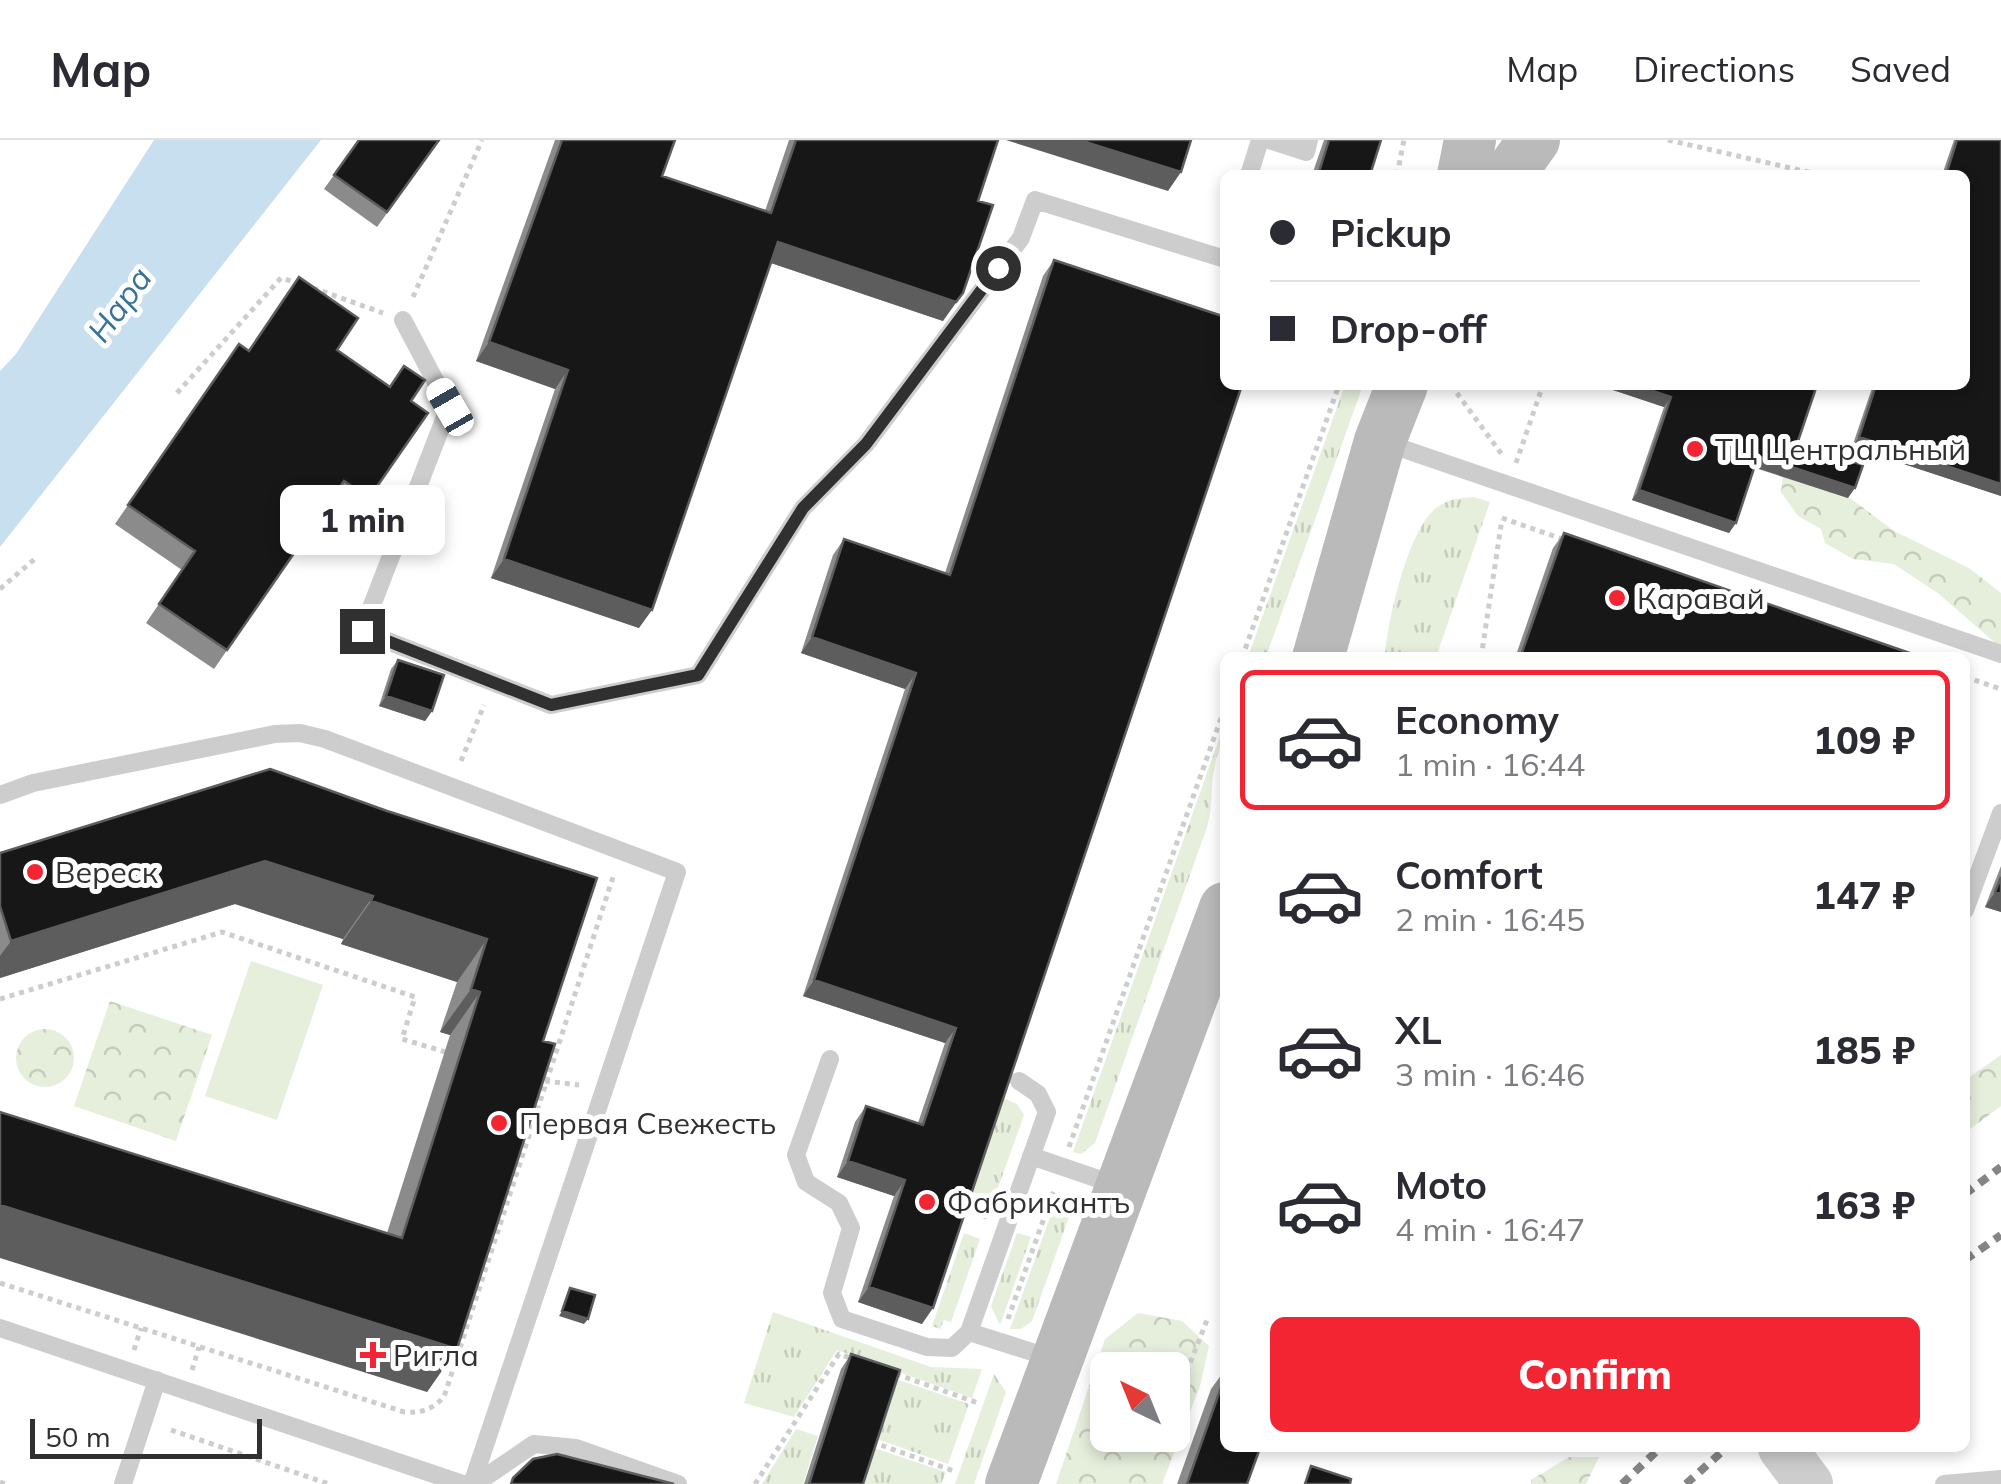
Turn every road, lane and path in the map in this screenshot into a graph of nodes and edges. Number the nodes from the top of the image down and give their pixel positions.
1 (482, 140) edge
2 (1260, 140) edge
3 (1269, 140) edge
4 (1310, 140) edge
5 (1404, 140) edge
6 (1470, 140) edge
7 (1534, 140) edge
8 (1668, 140) edge
9 (1250, 170) edge
10 (1398, 170) edge
11 (1464, 170) edge
12 (1513, 170) edge
13 (1791, 170) edge
14 (1220, 254) edge
15 (403, 320) junction
16 (1337, 390) edge
17 (1400, 390) edge
18 (1455, 390) edge
19 (1541, 390) edge
20 (177, 394) dead end
21 (1380, 441) junction
22 (1504, 502) dead end
23 (1502, 518) junction
24 (1576, 544) edge
25 (38, 557) dead end
26 (0, 588) edge
27 (1244, 652) edge
28 (1323, 652) edge
29 (1482, 652) edge
30 (2001, 654) edge
31 (1970, 679) edge
32 (2001, 690) edge
33 (484, 702) dead end
34 (1220, 721) edge
35 (461, 761) dead end
36 (0, 796) edge
37 (2001, 812) edge
38 (615, 870) dead end
39 (1970, 896) edge
40 (1220, 921) edge
41 (0, 999) edge
42 (454, 1054) dead end
43 (830, 1059) dead end
44 (534, 1078) edge
45 (546, 1081) junction
46 (1019, 1081) edge
47 (605, 1087) junction
48 (1068, 1150) dead end
49 (1031, 1156) junction
50 (1120, 1186) junction
51 (1054, 1190) dead end
52 (961, 1208) edge
53 (986, 1217) dead end
54 (0, 1283) edge
55 (1207, 1320) dead end
56 (1005, 1327) dead end
57 (0, 1328) edge
58 (968, 1332) junction
59 (200, 1347) junction
60 (856, 1360) edge
61 (1056, 1360) junction
62 (1190, 1363) edge
63 (891, 1372) edge
64 (156, 1380) junction
65 (188, 1382) dead end
66 (978, 1404) dead end
67 (171, 1430) dead end
68 (871, 1442) edge
69 (1785, 1452) edge
70 (954, 1471) dead end
71 (2001, 1479) edge
72 (123, 1484) edge
73 (329, 1484) edge
74 (463, 1484) edge
75 (473, 1484) edge
76 (678, 1484) edge
77 (755, 1484) edge
78 (1010, 1484) edge
79 (1810, 1484) edge
80 (1944, 1484) edge

1 - 15 path
2 - 9 lane
3 - 4 lane
5 - 10 path
6 - 11 main road
7 - 12 main road
8 - 13 path
14 - 15 lane
15 - 20 path
16 - 27 path
17 - 21 main road
18 - 19 path
21 - 28 main road
21 - 30 lane
22 - 23 path
23 - 24 path
23 - 29 path
25 - 26 path
31 - 32 path
33 - 35 path
34 - 48 path
36 - 47 lane
37 - 39 lane
38 - 45 path
40 - 50 main road
41 - 42 path
43 - 58 lane
44 - 45 path
45 - 47 path
45 - 59 path
46 - 49 lane
47 - 75 lane
49 - 50 lane
49 - 58 lane
50 - 61 main road
51 - 56 path
52 - 53 path
54 - 59 path
55 - 62 path
57 - 64 lane
58 - 61 lane
59 - 65 path
60 - 77 path
61 - 78 main road
63 - 66 path
64 - 72 lane
64 - 74 lane
67 - 73 path
68 - 70 path
69 - 79 street
71 - 80 lane
75 - 76 lane

